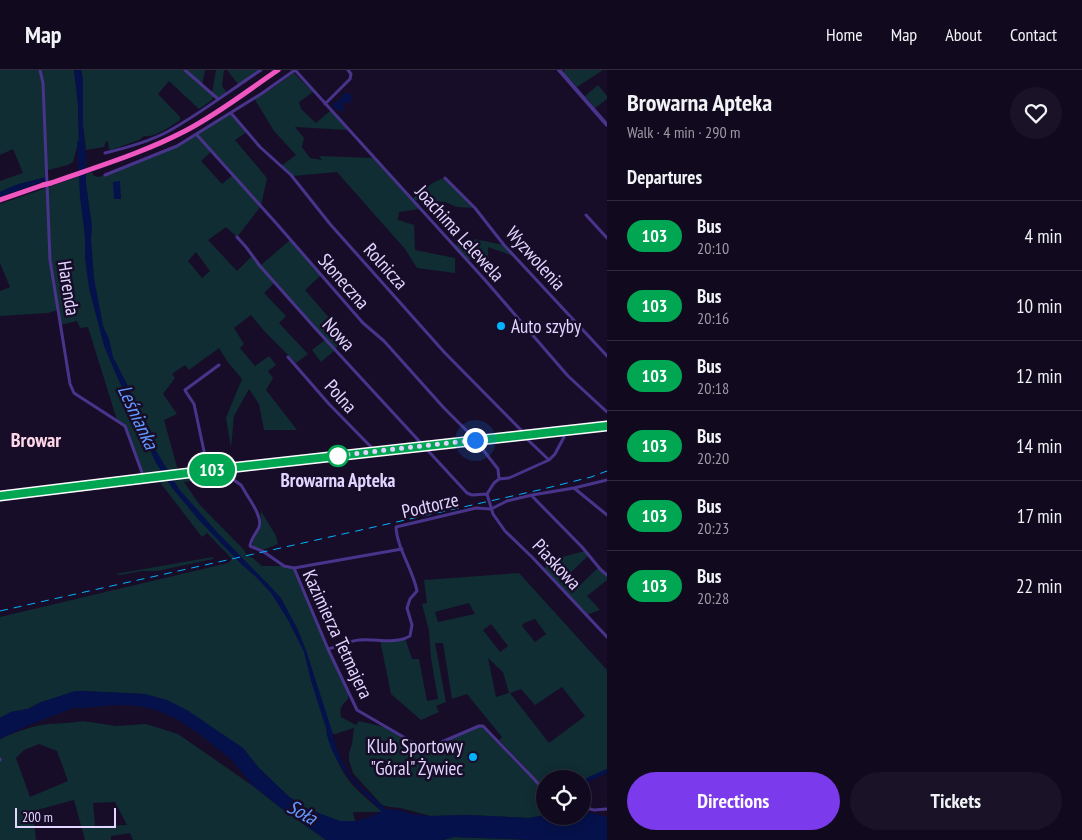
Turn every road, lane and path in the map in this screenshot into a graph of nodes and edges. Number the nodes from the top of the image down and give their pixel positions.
1 (40, 70) edge
2 (185, 70) edge
3 (260, 70) edge
4 (278, 70) edge
5 (295, 70) edge
6 (348, 70) edge
7 (559, 70) edge
8 (218, 99) junction
9 (325, 104) junction
10 (231, 113) junction
11 (607, 125) edge
12 (197, 135) junction
13 (105, 154) dead end
14 (105, 175) dead end
15 (445, 178) dead end
16 (0, 200) edge
17 (586, 215) dead end
18 (237, 237) dead end
19 (607, 238) edge
20 (607, 356) edge
21 (288, 357) dead end
22 (219, 365) dead end
23 (607, 412) edge
24 (607, 426) edge
25 (563, 430) junction
26 (524, 435) junction
27 (475, 440) junction
28 (424, 446) junction
29 (375, 452) junction
30 (549, 460) junction
31 (229, 468) junction
32 (208, 470) junction
33 (144, 478) junction
34 (499, 478) junction
35 (607, 480) edge
36 (574, 488) junction
37 (488, 494) junction
38 (532, 495) junction
39 (0, 496) edge
40 (491, 509) junction
41 (607, 515) edge
42 (402, 549) junction
43 (294, 568) junction
44 (607, 575) edge
45 (607, 637) edge
46 (328, 649) junction
47 (536, 781) edge
48 (591, 809) edge
49 (607, 809) edge

1 - 33 street, Harenda
2 - 8 street
3 - 8 street
4 - 16 highway, bridge
5 - 9 street, Joachima Lelewela
5 - 10 street
6 - 9 street
7 - 11 street
8 - 13 street
9 - 23 street, Joachima Lelewela
10 - 12 street
10 - 26 street, Rolnicza
12 - 14 street
12 - 27 street, Słoneczna
15 - 20 street, Wyzwolenia
17 - 19 street
18 - 28 street, Nowa
21 - 29 street, Polna
22 - 32 street
24 - 25 street
25 - 26 street
25 - 30 street
26 - 27 street
26 - 30 street, Rolnicza
27 - 28 street
27 - 34 street, Słoneczna
28 - 29 street
28 - 37 street, Nowa
29 - 31 street
30 - 34 street
31 - 32 street
31 - 43 street, Kazimierza Tetmajera
32 - 33 street
33 - 39 street
34 - 37 street
35 - 36 street, Podtorze
36 - 38 street, Podtorze
36 - 41 street
37 - 40 street
38 - 40 street, Podtorze
38 - 44 street
40 - 42 street, Podtorze
40 - 45 street, Piaskowa
42 - 43 street
42 - 46 street, Podtorze
43 - 46 street, Kazimierza Tetmajera
46 - 47 street, Kazimierza Tetmajera
48 - 49 street

